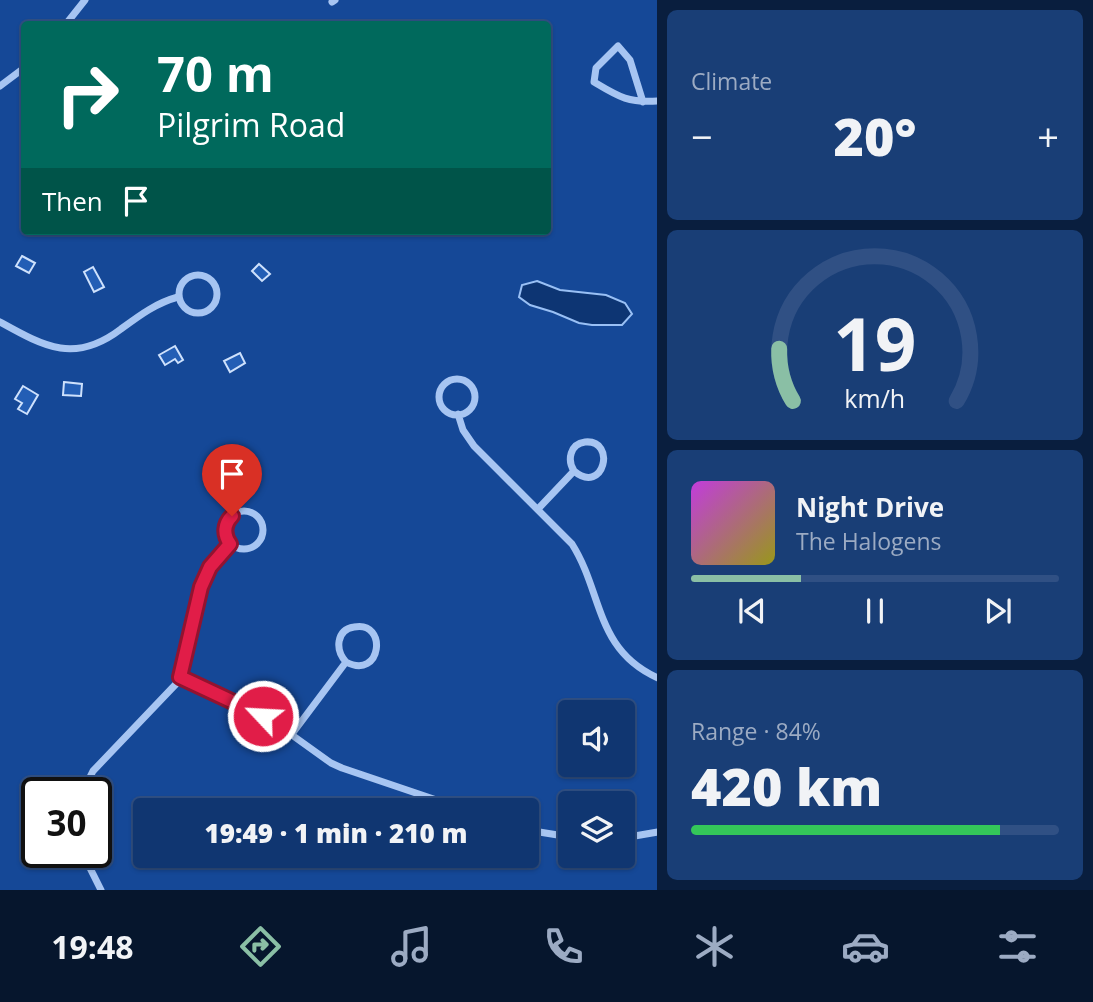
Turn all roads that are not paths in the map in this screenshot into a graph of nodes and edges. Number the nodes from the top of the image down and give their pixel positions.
1 (85, 0) edge
2 (68, 21) edge
3 (21, 70) edge
4 (0, 86) edge
5 (643, 102) junction
6 (657, 102) edge
7 (178, 297) junction
8 (0, 321) edge
9 (457, 414) junction
10 (574, 471) junction
11 (538, 509) junction
12 (230, 544) junction
13 (346, 662) junction
14 (180, 677) junction
15 (657, 678) edge
16 (292, 734) junction
17 (90, 777) edge
18 (431, 798) edge
19 (539, 832) edge
20 (657, 832) edge
21 (558, 835) edge
22 (635, 836) edge
23 (90, 868) edge
24 (101, 890) edge

1 - 2 street
3 - 4 street
5 - 5 street
5 - 6 street
7 - 7 street
7 - 8 street
9 - 9 street
9 - 11 street
10 - 10 street
10 - 11 street
11 - 15 street
12 - 12 street
12 - 14 street
13 - 13 street
13 - 16 street
14 - 16 street
14 - 17 street
16 - 18 street
19 - 21 street
20 - 22 street
23 - 24 street

